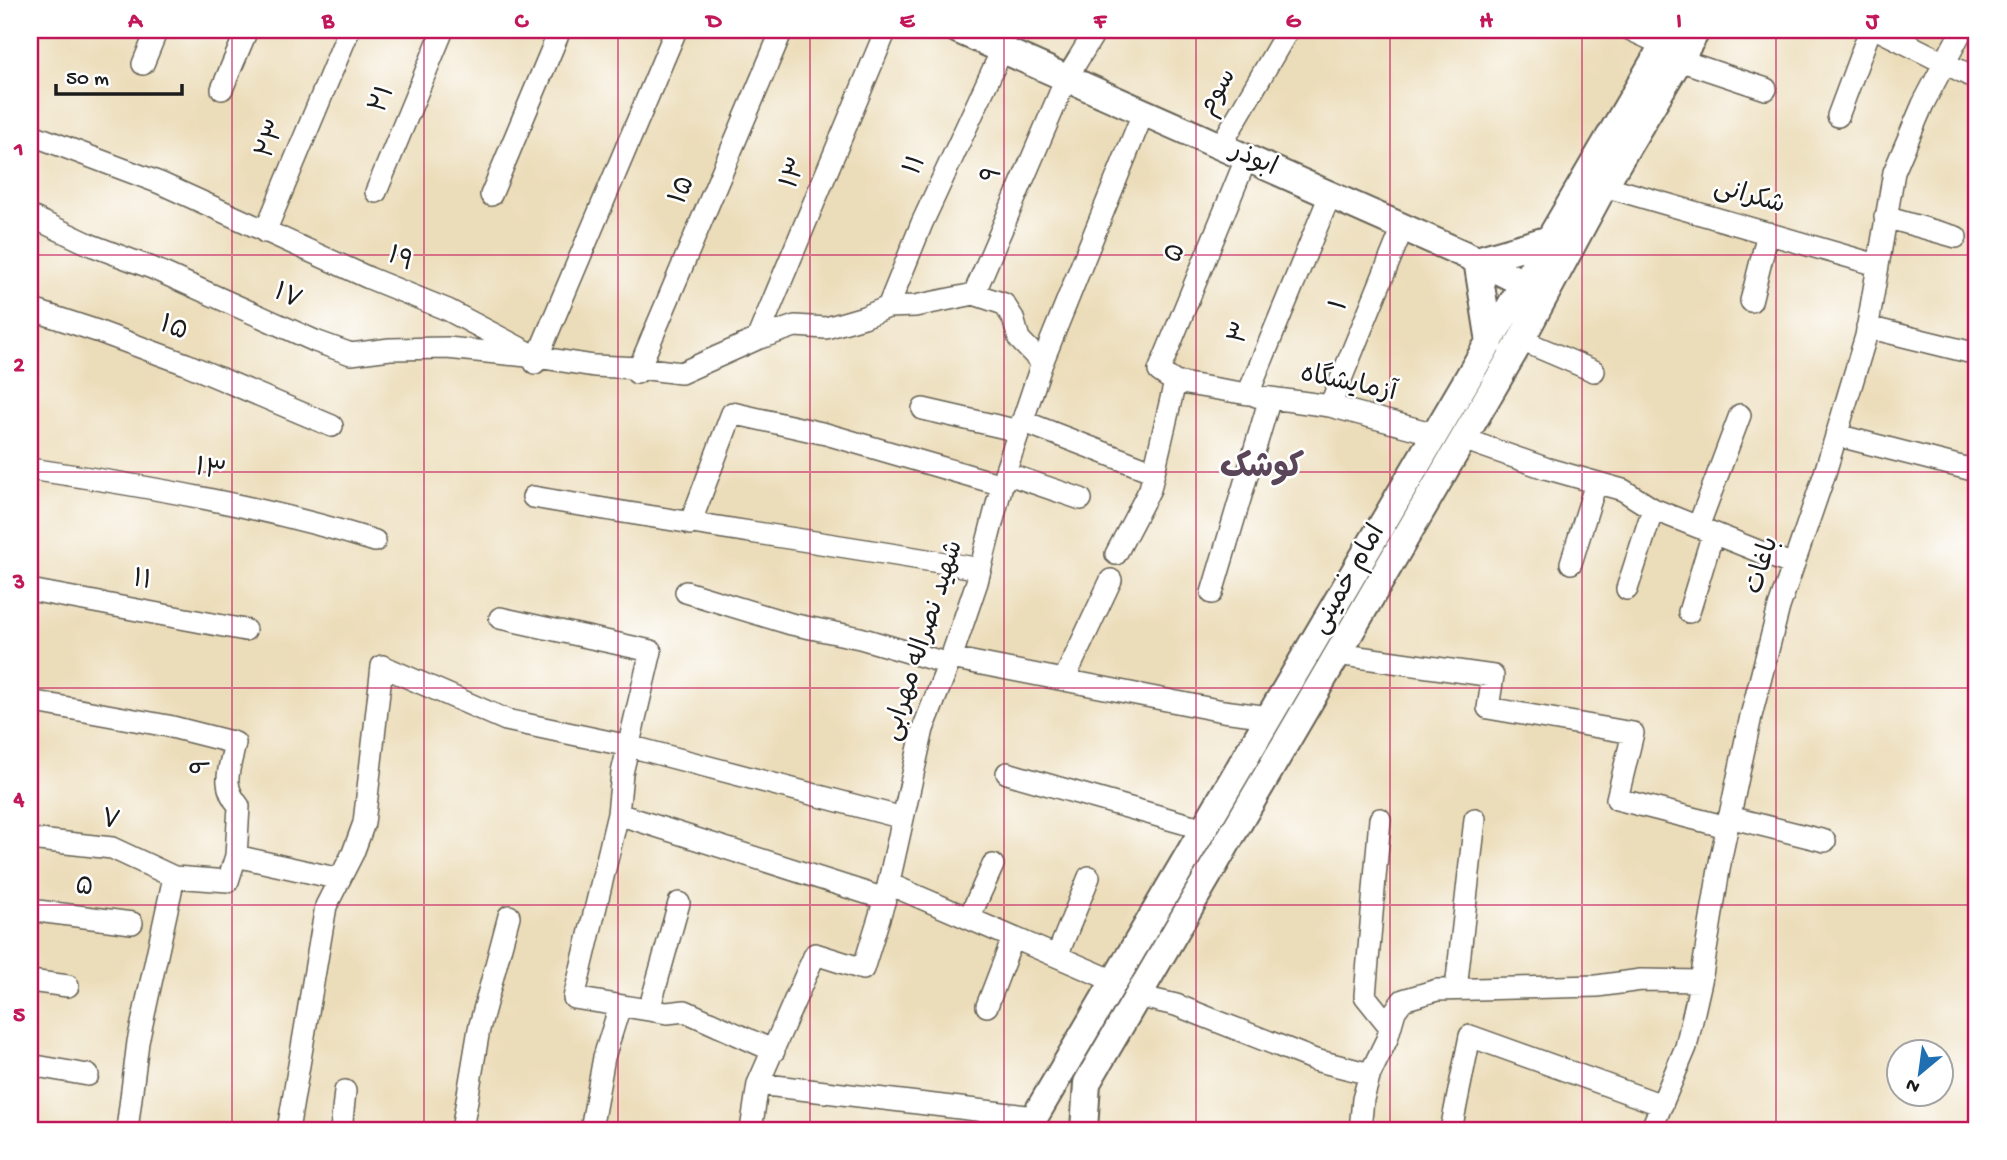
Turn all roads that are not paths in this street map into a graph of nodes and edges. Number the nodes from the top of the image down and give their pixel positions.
1 (157, 30) edge
2 (247, 30) edge
3 (349, 30) edge
4 (443, 30) edge
5 (560, 30) edge
6 (676, 30) edge
7 (782, 30) edge
8 (886, 30) edge
9 (1096, 30) edge
10 (1288, 30) edge
11 (1631, 30) edge
12 (1697, 30) edge
13 (1878, 30) edge
14 (1962, 30) edge
15 (980, 35) edge
16 (1671, 45) edge
17 (143, 64) dead end
18 (1945, 64) junction
19 (1066, 79) junction
20 (1977, 79) edge
21 (222, 89) dead end
22 (1766, 89) dead end
23 (1143, 113) junction
24 (1838, 116) dead end
25 (30, 134) edge
26 (1220, 147) junction
27 (1246, 159) junction
28 (1604, 186) junction
29 (376, 192) dead end
30 (491, 195) dead end
31 (1330, 195) junction
32 (30, 216) edge
33 (1885, 217) junction
34 (1403, 228) junction
35 (265, 232) junction
36 (1768, 233) junction
37 (1956, 237) dead end
38 (1549, 239) junction
39 (1477, 260) junction
40 (1877, 265) junction
41 (1535, 289) junction
42 (974, 294) junction
43 (1751, 301) dead end
44 (888, 307) junction
45 (30, 309) edge
46 (1867, 327) junction
47 (757, 339) junction
48 (1521, 340) junction
49 (1490, 342) junction
50 (1977, 354) edge
51 (536, 360) junction
52 (1042, 363) junction
53 (638, 370) junction
54 (1594, 371) dead end
55 (1167, 377) junction
56 (1248, 394) junction
57 (1270, 398) junction
58 (1330, 406) junction
59 (923, 409) dead end
60 (1740, 415) dead end
61 (332, 426) dead end
62 (1020, 426) junction
63 (1435, 434) junction
64 (1836, 435) junction
65 (1463, 439) junction
66 (30, 469) edge
67 (1977, 471) edge
68 (1154, 472) junction
69 (1003, 479) junction
70 (1596, 483) junction
71 (533, 497) dead end
72 (1081, 499) dead end
73 (1653, 509) junction
74 (690, 524) junction
75 (1706, 530) junction
76 (375, 541) dead end
77 (1116, 554) dead end
78 (1571, 563) dead end
79 (1793, 565) junction
80 (980, 569) junction
81 (1111, 580) dead end
82 (1627, 589) dead end
83 (30, 590) edge
84 (686, 592) dead end
85 (1212, 593) dead end
86 (1689, 612) dead end
87 (500, 618) dead end
88 (245, 630) dead end
89 (1337, 654) junction
90 (950, 661) junction
91 (1064, 680) junction
92 (30, 701) edge
93 (1270, 716) junction
94 (629, 746) junction
95 (1007, 773) dead end
96 (618, 814) junction
97 (904, 818) junction
98 (1380, 819) dead end
99 (1475, 819) dead end
100 (1728, 822) junction
101 (1204, 829) junction
102 (30, 839) edge
103 (1825, 841) dead end
104 (236, 856) junction
105 (993, 865) dead end
106 (174, 877) junction
107 (1089, 877) dead end
108 (340, 879) junction
109 (887, 892) junction
110 (679, 903) dead end
111 (30, 910) edge
112 (509, 916) dead end
113 (969, 918) junction
114 (132, 923) dead end
115 (1013, 938) junction
116 (1057, 957) junction
117 (30, 981) edge
118 (1114, 981) junction
119 (1701, 981) junction
120 (68, 986) dead end
121 (1456, 989) junction
122 (1137, 996) junction
123 (620, 1006) junction
124 (987, 1006) dead end
125 (649, 1010) junction
126 (1390, 1027) junction
127 (775, 1051) junction
128 (30, 1065) edge
129 (1370, 1074) junction
130 (88, 1075) dead end
131 (758, 1084) junction
132 (345, 1091) dead end
133 (1662, 1105) junction
134 (1031, 1124) edge
135 (127, 1130) edge
136 (288, 1130) edge
137 (341, 1130) edge
138 (462, 1130) edge
139 (592, 1130) edge
140 (751, 1130) edge
141 (1084, 1130) edge
142 (1360, 1130) edge
143 (1451, 1130) edge
144 (1651, 1130) edge

1 - 17 street
2 - 21 street
3 - 35 street, ۲۳
4 - 29 street, ۲۱
5 - 30 street
6 - 51 street
7 - 53 street, ۱۵
8 - 47 street, ۱۳
9 - 19 street, ۹
10 - 26 street, سوم
11 - 16 street
12 - 16 main road, امام خمینی
13 - 18 street
13 - 24 street
14 - 18 street, باغات
15 - 19 main road, ابوذر
15 - 44 street, ۱۱
16 - 22 street
16 - 28 main road, امام خمینی
16 - 38 main road, امام خمینی
18 - 20 street
18 - 33 street, باغات
19 - 23 main road, ابوذر
19 - 42 street, ۹
23 - 26 main road, ابوذر
23 - 52 street, شهید نصراله مهرابی
25 - 35 street, ۱۹
26 - 27 main road, ابوذر
27 - 31 main road, ابوذر
27 - 55 street, ۵
28 - 36 street, شکرانی
28 - 41 main road, امام خمینی
31 - 34 main road, ابوذر
31 - 56 street, ۳
32 - 51 street, ۱۷
33 - 37 street
33 - 40 street, باغات
34 - 39 main road, ابوذر
34 - 58 street, ۱
35 - 51 street, ۱۹
36 - 40 street, شکرانی
36 - 43 street
38 - 39 main road
38 - 41 main road, امام خمینی
39 - 41 main road, ابوذر
39 - 49 main road
40 - 46 street, باغات
41 - 48 main road, امام خمینی
41 - 49 main road, امام خمینی
42 - 44 street, ۱۹
42 - 52 street
44 - 47 street, ۱۹
45 - 61 street, ۱۵
46 - 50 street
46 - 64 street, باغات
47 - 53 street, ۱۹
48 - 54 street
48 - 65 main road, امام خمینی
49 - 63 main road, امام خمینی
51 - 53 street, ۱۹
52 - 62 street, شهید نصراله مهرابی
55 - 56 street
55 - 68 street
56 - 57 street, آزمایشگاه
57 - 58 street, آزمایشگاه
57 - 85 street
58 - 63 street, آزمایشگاه
59 - 62 street
60 - 75 street
62 - 68 street
62 - 69 street, شهید نصراله مهرابی
63 - 93 main road, امام خمینی
64 - 67 street
64 - 79 street, باغات
65 - 70 street
65 - 89 main road, امام خمینی
66 - 76 street, ۱۳
68 - 77 street
69 - 72 street
69 - 74 street
69 - 80 street, شهید نصراله مهرابی
70 - 73 street
70 - 78 street
71 - 74 street
73 - 75 street
73 - 82 street
74 - 80 street
75 - 79 street
75 - 86 street
79 - 100 street, باغات
80 - 90 street, شهید نصراله مهرابی
81 - 91 street
83 - 88 street, ۱۱
84 - 90 street
87 - 94 street
89 - 100 street
89 - 122 main road, امام خمینی
90 - 91 street
90 - 97 street, شهید نصراله مهرابی
91 - 93 street
92 - 104 street, ۹
93 - 101 main road, امام خمینی
94 - 96 street
94 - 97 street
94 - 108 street
95 - 101 street
96 - 109 street
96 - 123 street
97 - 109 street, شهید نصراله مهرابی
98 - 126 street
99 - 121 street
100 - 103 street
100 - 119 street, باغات
101 - 118 main road, امام خمینی
102 - 106 street, ۷
104 - 106 street
104 - 108 street
105 - 113 street
106 - 135 street
107 - 116 street
108 - 136 street
109 - 113 street
109 - 127 street, شهید نصراله مهرابی
110 - 125 street
111 - 114 street, ۵
112 - 138 street
113 - 115 street
115 - 116 street
115 - 124 street
116 - 118 street
117 - 120 street
118 - 134 main road, امام خمینی
119 - 121 street
119 - 133 street, باغات
121 - 126 street
122 - 129 street
122 - 141 main road, امام خمینی
123 - 125 street
123 - 139 street
125 - 127 street
126 - 129 street
127 - 131 street, شهید نصراله مهرابی
128 - 130 street
129 - 142 street
131 - 134 street
131 - 140 street, شهید نصراله مهرابی
132 - 137 street
133 - 143 street
133 - 144 street, باغات

